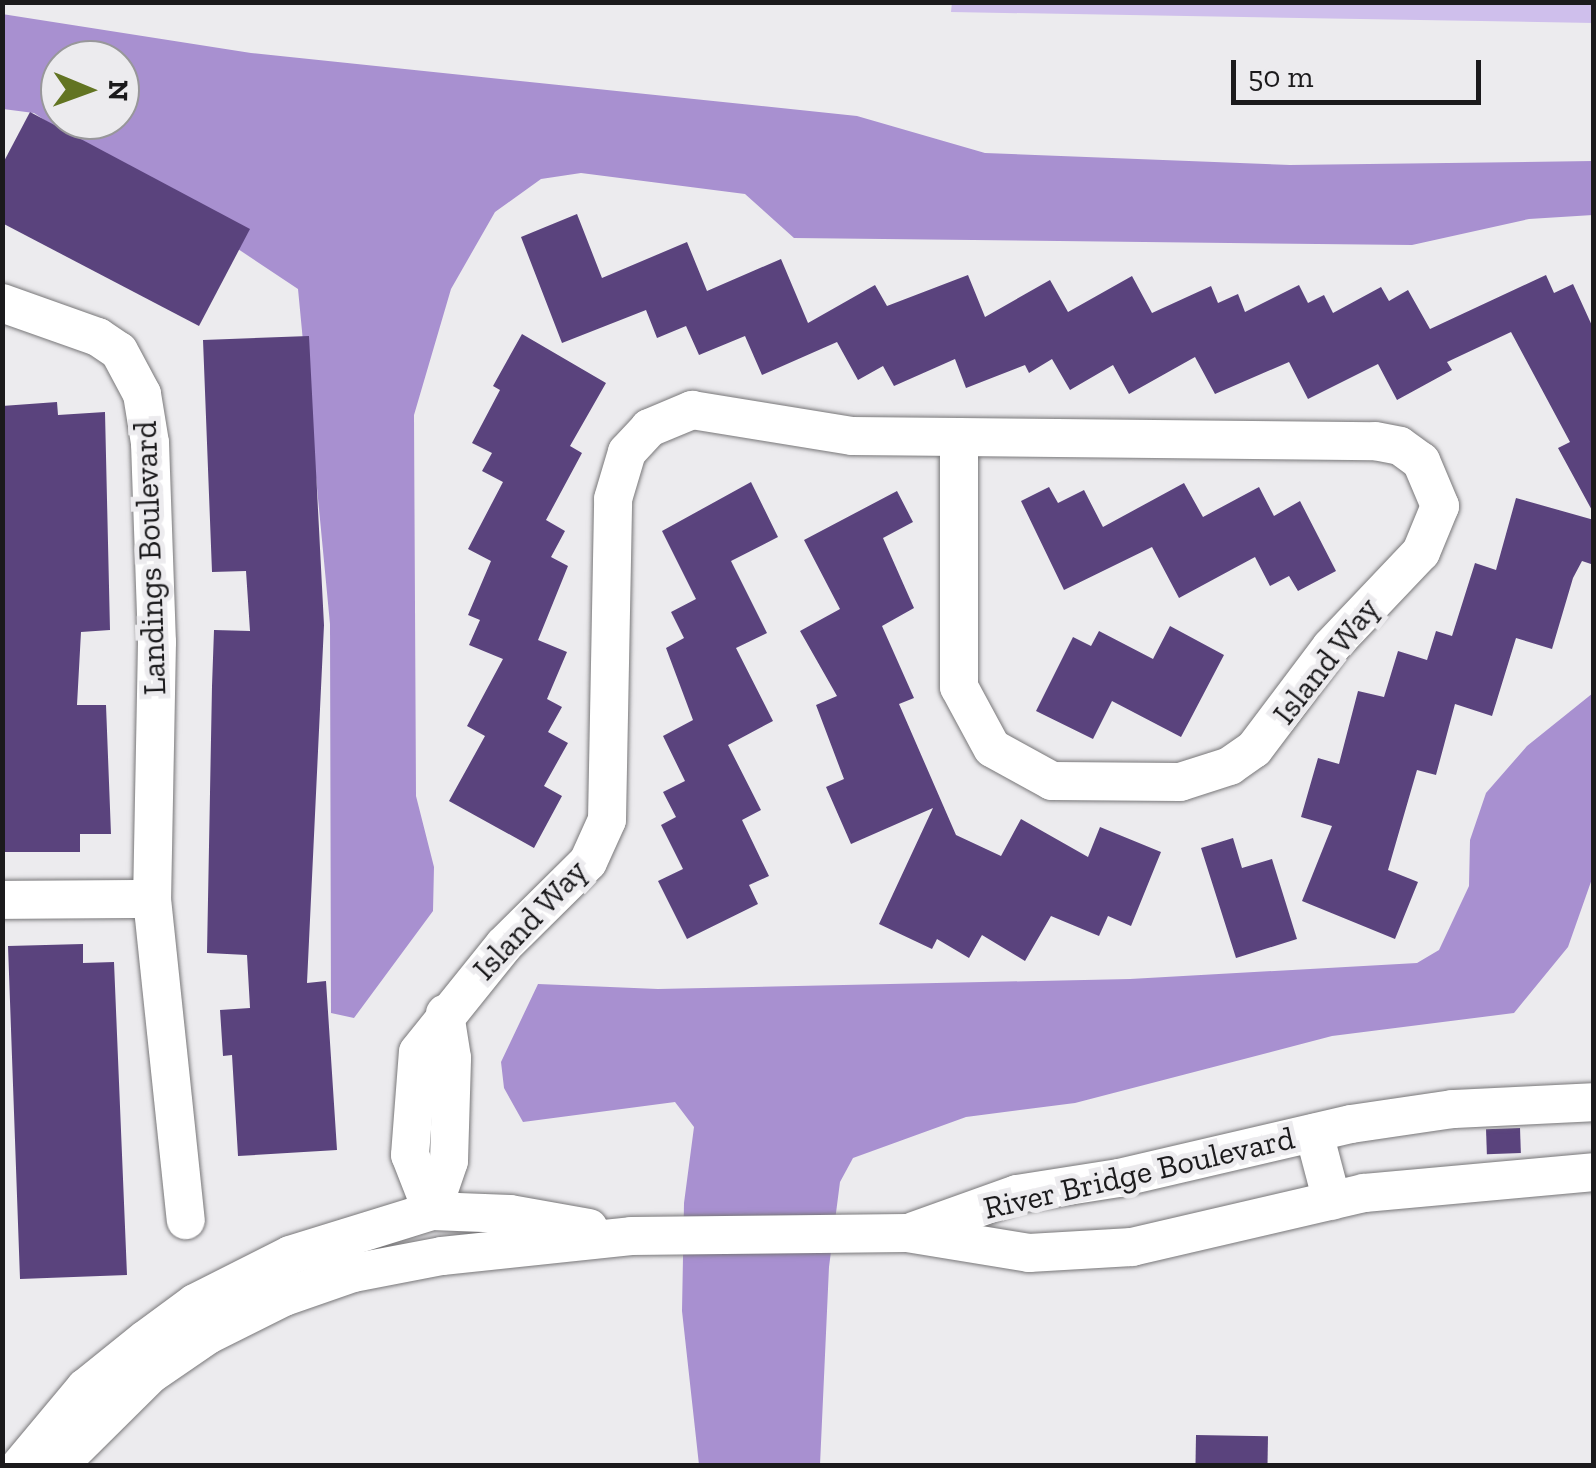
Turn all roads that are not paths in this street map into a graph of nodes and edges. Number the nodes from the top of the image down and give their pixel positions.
1 (2, 302) edge
2 (959, 437) junction
3 (152, 898) junction
4 (2, 900) edge
5 (1594, 1102) edge
6 (1314, 1133) junction
7 (1594, 1172) edge
8 (1332, 1201) junction
9 (432, 1211) junction
10 (186, 1220) dead end
11 (907, 1233) junction
12 (631, 1236) junction
13 (20, 1466) edge
14 (58, 1466) edge

1 - 3 street, Landings Boulevard
2 - 2 street, Island Way
2 - 9 street, Island Way
3 - 4 street
3 - 10 street, Landings Boulevard
5 - 6 street, River Bridge Boulevard
6 - 8 street, River Bridge Boulevard
6 - 11 street, River Bridge Boulevard
7 - 8 street, River Bridge Boulevard
8 - 11 street, River Bridge Boulevard
9 - 12 street, River Bridge Boulevard
9 - 13 street, River Bridge Boulevard
11 - 12 street, River Bridge Boulevard
12 - 14 street, River Bridge Boulevard

